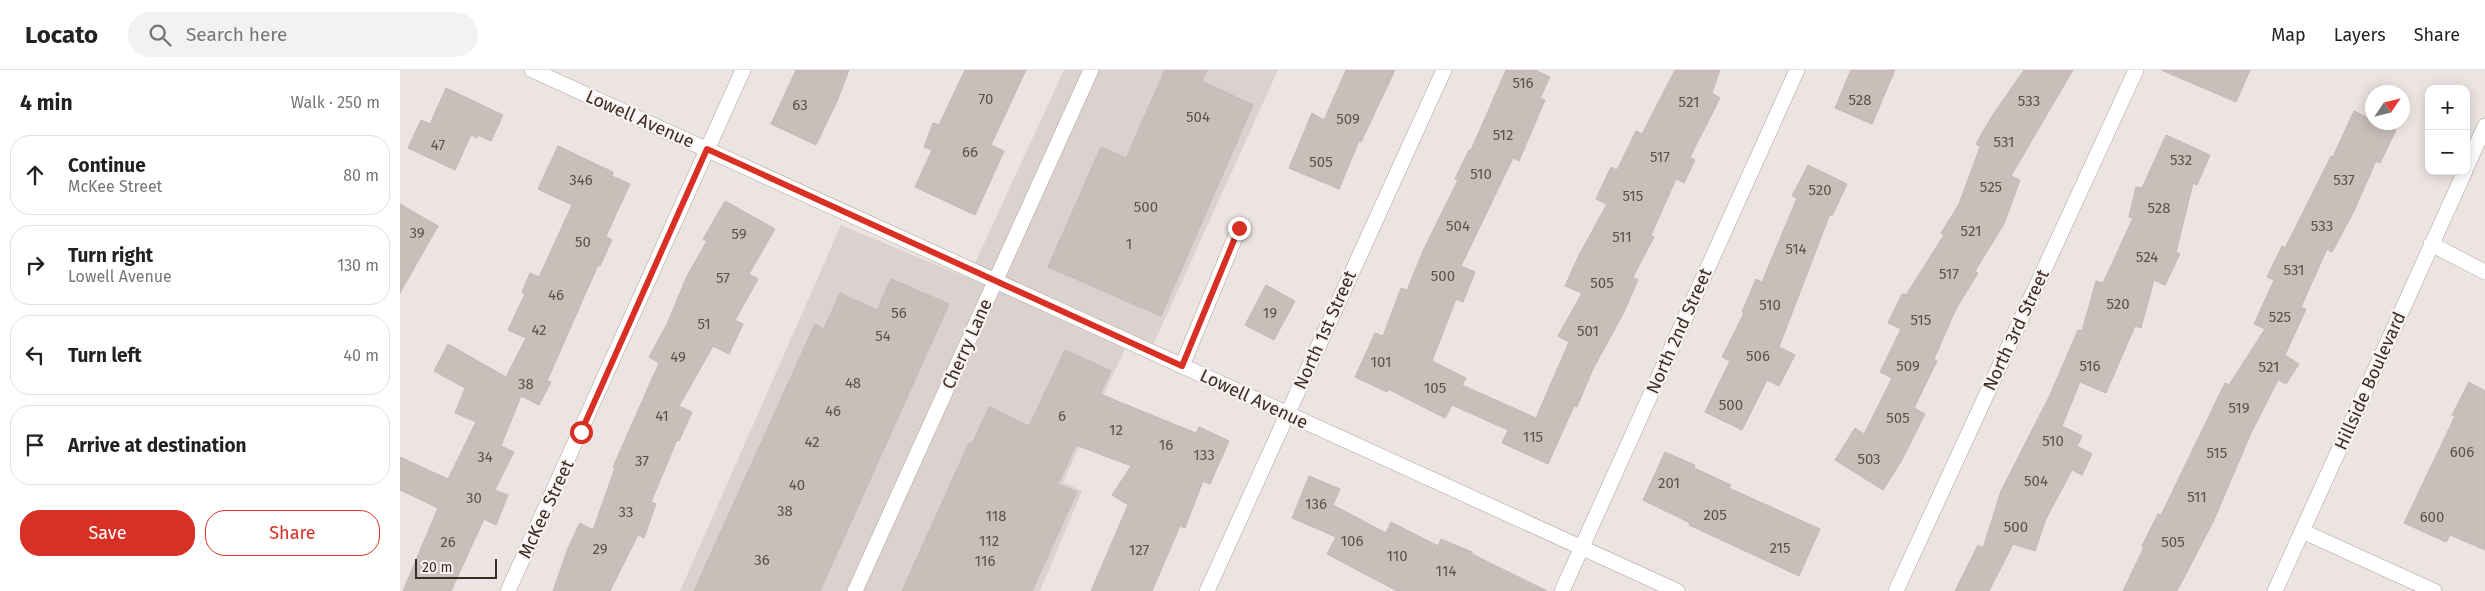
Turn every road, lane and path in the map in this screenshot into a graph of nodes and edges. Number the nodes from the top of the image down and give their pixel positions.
1 (532, 70) edge
2 (743, 70) edge
3 (1092, 70) edge
4 (1444, 70) edge
5 (1797, 70) edge
6 (2136, 70) edge
7 (2485, 126) edge
8 (707, 149) junction
9 (2470, 159) edge
10 (2463, 175) edge
11 (1239, 228) dead end
12 (2432, 244) junction
13 (2485, 272) edge
14 (995, 282) junction
15 (1182, 366) junction
16 (1287, 414) junction
17 (2302, 531) junction
18 (1581, 548) junction
19 (508, 591) edge
20 (856, 591) edge
21 (1207, 591) edge
22 (1562, 591) edge
23 (1677, 591) edge
24 (1896, 591) edge
25 (2275, 591) edge
26 (2434, 591) edge

1 - 8 street, Lowell Avenue
2 - 8 street, McKee Street
3 - 14 street, Cherry Lane
4 - 16 street, North 1st Street
5 - 18 street, North 2nd Street
6 - 24 street, North 3rd Street
7 - 9 street
8 - 14 street, Lowell Avenue
8 - 19 street, McKee Street
10 - 12 street, Hillside Boulevard
11 - 15 street
12 - 13 street
12 - 17 street, Hillside Boulevard
14 - 15 street, Lowell Avenue
14 - 20 street, Cherry Lane
15 - 16 street, Lowell Avenue
16 - 18 street, Lowell Avenue
16 - 21 street, North 1st Street
17 - 25 street, Hillside Boulevard
17 - 26 street
18 - 22 street, North 2nd Street
18 - 23 street, Lowell Avenue

